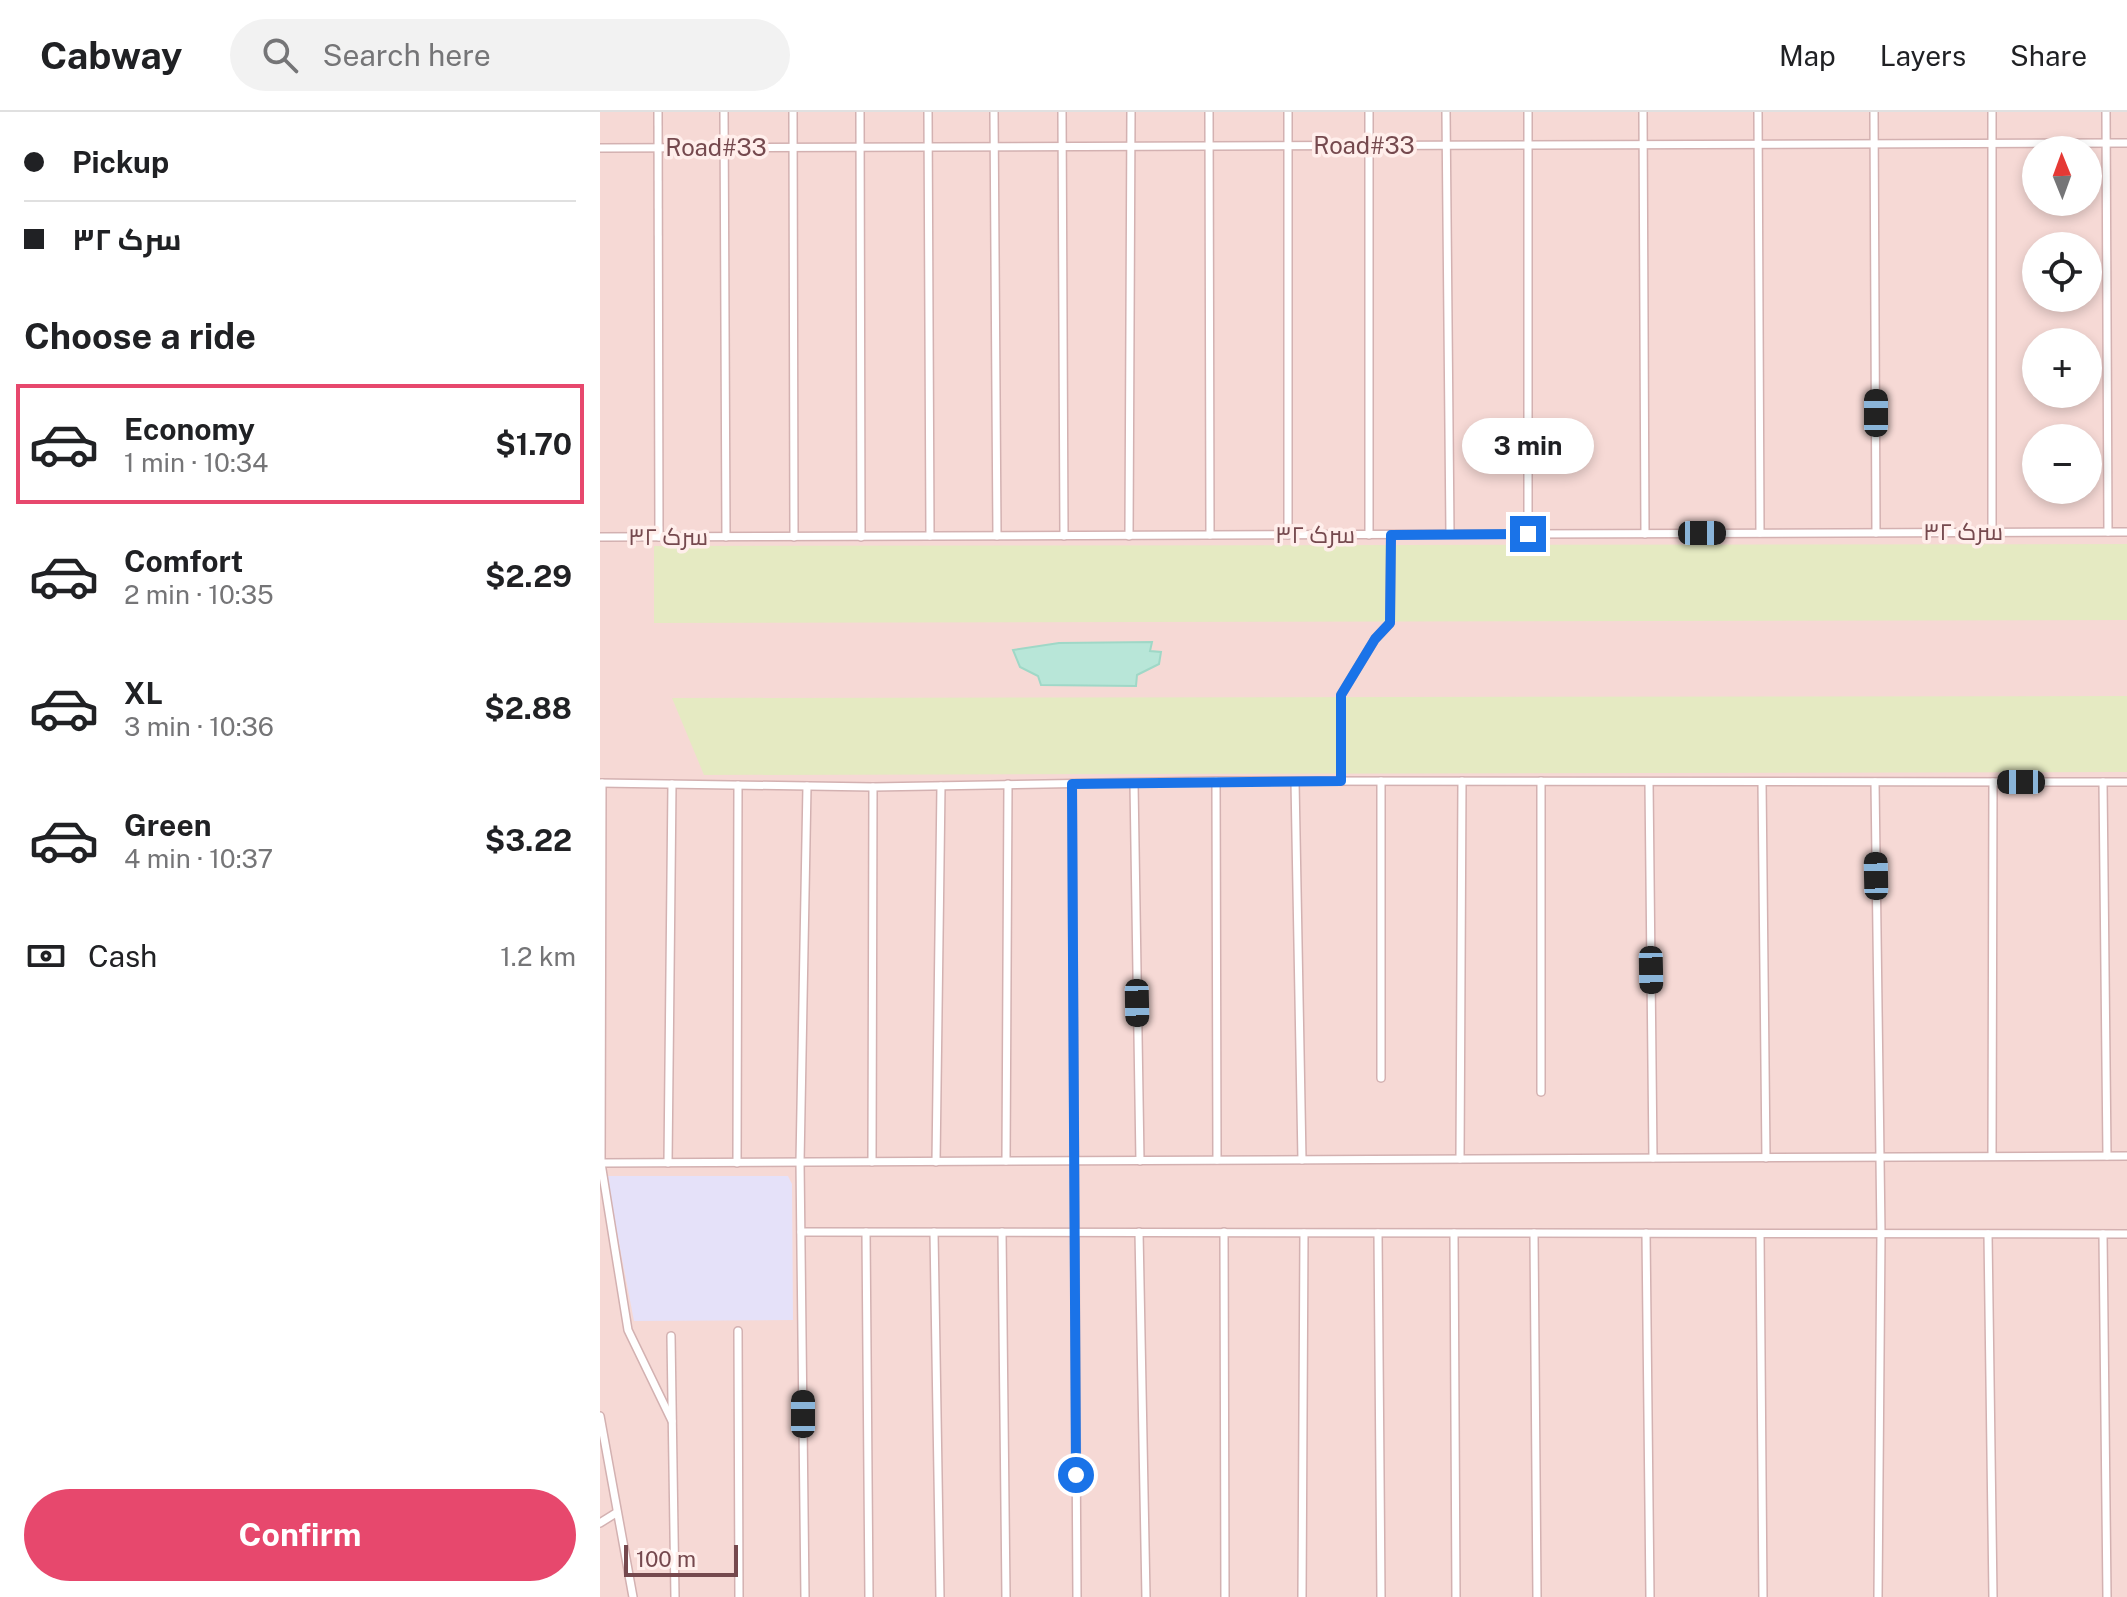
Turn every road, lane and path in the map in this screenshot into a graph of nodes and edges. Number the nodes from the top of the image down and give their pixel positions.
1 (658, 112) edge
2 (724, 112) edge
3 (793, 112) edge
4 (860, 112) edge
5 (928, 112) edge
6 (994, 112) edge
7 (1062, 112) edge
8 (1131, 112) edge
9 (1209, 112) edge
10 (1288, 112) edge
11 (1369, 112) edge
12 (1446, 112) edge
13 (1528, 112) edge
14 (1643, 112) edge
15 (1758, 112) edge
16 (1874, 112) edge
17 (1992, 112) edge
18 (2106, 112) edge
19 (1992, 143) junction
20 (2106, 143) junction
21 (2127, 143) edge
22 (1643, 144) junction
23 (1758, 144) junction
24 (1874, 144) junction
25 (1446, 145) junction
26 (1528, 145) junction
27 (1131, 146) junction
28 (1210, 146) junction
29 (1289, 146) junction
30 (1369, 146) junction
31 (860, 147) junction
32 (928, 147) junction
33 (994, 147) junction
34 (1062, 147) junction
35 (600, 148) edge
36 (658, 148) junction
37 (724, 148) junction
38 (793, 148) junction
39 (1992, 532) junction
40 (2108, 532) junction
41 (2127, 532) edge
42 (1760, 533) junction
43 (1876, 533) junction
44 (1450, 534) junction
45 (1528, 534) junction
46 (1645, 534) junction
47 (1210, 535) junction
48 (1288, 535) junction
49 (1369, 535) junction
50 (1391, 535) junction
51 (930, 536) junction
52 (997, 536) junction
53 (1064, 536) junction
54 (1129, 536) junction
55 (600, 537) edge
56 (659, 537) junction
57 (726, 537) junction
58 (794, 537) junction
59 (861, 537) junction
60 (1216, 781) junction
61 (1295, 781) junction
62 (1341, 781) junction
63 (1381, 781) junction
64 (1462, 781) junction
65 (1541, 781) junction
66 (1649, 782) junction
67 (1762, 782) junction
68 (1875, 782) junction
69 (1993, 782) junction
70 (2103, 782) junction
71 (2127, 782) edge
72 (601, 783) edge
73 (1134, 783) junction
74 (672, 784) junction
75 (1008, 784) junction
76 (1072, 784) junction
77 (738, 785) junction
78 (807, 786) junction
79 (941, 786) junction
80 (873, 787) junction
81 (1381, 1078) dead end
82 (1541, 1092) dead end
83 (1992, 1156) junction
84 (2107, 1156) junction
85 (2127, 1156) edge
86 (1879, 1157) junction
87 (1653, 1158) junction
88 (1766, 1158) junction
89 (1460, 1159) junction
90 (1217, 1160) junction
91 (1302, 1160) junction
92 (1006, 1161) junction
93 (1073, 1161) junction
94 (1140, 1161) junction
95 (800, 1162) junction
96 (872, 1162) junction
97 (936, 1162) junction
98 (601, 1163) edge
99 (668, 1163) junction
100 (737, 1163) junction
101 (801, 1232) junction
102 (866, 1232) junction
103 (934, 1232) junction
104 (1002, 1232) junction
105 (1073, 1232) junction
106 (1139, 1232) junction
107 (1224, 1232) junction
108 (1304, 1233) junction
109 (1378, 1233) junction
110 (1454, 1233) junction
111 (1534, 1233) junction
112 (1646, 1233) junction
113 (1760, 1234) junction
114 (1881, 1234) junction
115 (1988, 1234) junction
116 (2103, 1234) junction
117 (2127, 1234) edge
118 (738, 1331) dead end
119 (671, 1336) dead end
120 (600, 1416) edge
121 (672, 1421) junction
122 (601, 1434) edge
123 (616, 1513) junction
124 (600, 1523) edge
125 (630, 1596) edge
126 (675, 1597) edge
127 (739, 1597) edge
128 (805, 1597) edge
129 (869, 1597) edge
130 (940, 1597) edge
131 (1006, 1597) edge
132 (1077, 1597) edge
133 (1146, 1597) edge
134 (1225, 1597) edge
135 (1302, 1597) edge
136 (1381, 1597) edge
137 (1456, 1597) edge
138 (1537, 1597) edge
139 (1650, 1597) edge
140 (1763, 1597) edge
141 (1878, 1597) edge
142 (1993, 1597) edge
143 (2107, 1597) edge

1 - 36 street
2 - 37 street
3 - 38 street
4 - 31 street
5 - 32 street
6 - 33 street
7 - 34 street
8 - 27 street
9 - 28 street
10 - 29 street
11 - 30 street
12 - 25 street
13 - 26 street
14 - 22 street
15 - 23 street
16 - 24 street
17 - 19 street
18 - 20 street
19 - 20 street, Road#33
19 - 24 street, Road#33
19 - 39 street
20 - 21 street, Road#33
20 - 40 street
22 - 23 street, Road#33
22 - 26 street, Road#33
22 - 46 street
23 - 24 street, Road#33
23 - 42 street
24 - 43 street
25 - 26 street, Road#33
25 - 30 street, Road#33
25 - 44 street
26 - 45 street
27 - 28 street, Road#33
27 - 34 street, Road#33
27 - 54 street
28 - 29 street, Road#33
28 - 47 street
29 - 30 street, Road#33
29 - 48 street
30 - 49 street
31 - 32 street, Road#33
31 - 38 street, Road#33
31 - 59 street
32 - 33 street, Road#33
32 - 51 street
33 - 34 street, Road#33
33 - 52 street
34 - 53 street
35 - 36 street, Road#33
36 - 37 street, Road#33
36 - 56 street
37 - 38 street, Road#33
37 - 57 street
38 - 58 street
39 - 40 street, سرک ۳۲
39 - 43 street, سرک ۳۲
40 - 41 street, سرک ۳۲
42 - 43 street, سرک ۳۲
42 - 46 street, سرک ۳۲
44 - 45 street, سرک ۳۲
44 - 50 street, سرک ۳۲
45 - 46 street, سرک ۳۲
47 - 48 street, سرک ۳۲
47 - 54 street, سرک ۳۲
48 - 49 street, سرک ۳۲
49 - 50 street, سرک ۳۲
50 - 62 street
51 - 52 street, سرک ۳۲
51 - 59 street, سرک ۳۲
52 - 53 street, سرک ۳۲
53 - 54 street, سرک ۳۲
55 - 56 street, سرک ۳۲
56 - 57 street, سرک ۳۲
57 - 58 street, سرک ۳۲
58 - 59 street, سرک ۳۲
60 - 61 street
60 - 73 street
60 - 90 street
61 - 62 street
61 - 91 street
62 - 63 street
63 - 64 street
63 - 81 street
64 - 65 street
64 - 89 street
65 - 66 street
65 - 82 street
66 - 67 street
66 - 87 street
67 - 68 street
67 - 88 street
68 - 69 street
68 - 86 street
69 - 70 street
69 - 83 street
70 - 71 street
70 - 84 street
72 - 74 street
72 - 98 street
73 - 76 street
73 - 94 street
74 - 77 street
74 - 99 street
75 - 76 street
75 - 79 street
75 - 92 street
76 - 93 street
77 - 78 street
77 - 100 street
78 - 80 street
78 - 95 street
79 - 80 street
79 - 97 street
80 - 96 street
83 - 84 street
83 - 86 street
84 - 85 street
86 - 88 street
86 - 114 street
87 - 88 street
87 - 89 street
89 - 91 street
90 - 91 street
90 - 94 street
92 - 93 street
92 - 97 street
93 - 94 street
93 - 105 street
95 - 96 street
95 - 100 street
95 - 101 street
96 - 97 street
98 - 99 street
98 - 121 street
99 - 100 street
101 - 102 street
101 - 128 street
102 - 103 street
102 - 129 street
103 - 104 street
103 - 130 street
104 - 105 street
104 - 131 street
105 - 106 street
105 - 132 street
106 - 107 street
106 - 133 street
107 - 108 street
107 - 134 street
108 - 109 street
108 - 135 street
109 - 110 street
109 - 136 street
110 - 111 street
110 - 137 street
111 - 112 street
111 - 138 street
112 - 113 street
112 - 139 street
113 - 114 street
113 - 140 street
114 - 115 street
114 - 141 street
115 - 116 street
115 - 142 street
116 - 117 street
116 - 143 street
118 - 127 street
119 - 121 street
120 - 122 street
121 - 126 street
122 - 123 street
123 - 124 street
123 - 125 street

